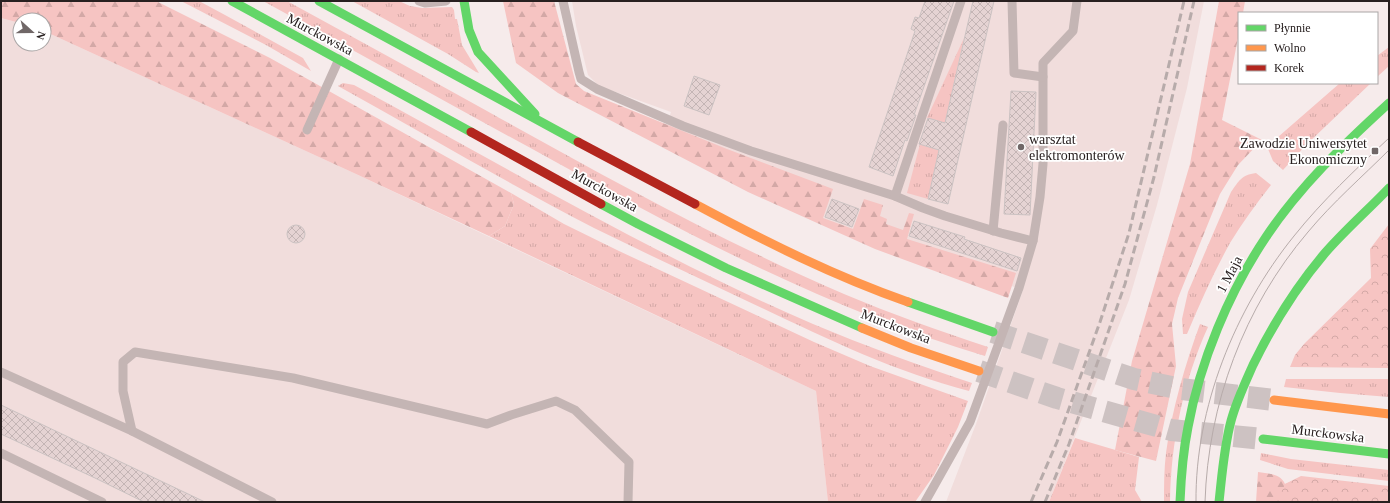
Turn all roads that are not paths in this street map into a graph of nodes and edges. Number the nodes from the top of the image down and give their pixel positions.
1 (232, 1) edge
2 (319, 1) edge
3 (419, 1) edge
4 (446, 1) edge
5 (464, 1) edge
6 (563, 1) edge
7 (961, 1) edge
8 (1012, 1) edge
9 (1077, 1) edge
10 (339, 59) junction
11 (1042, 77) junction
12 (1389, 103) edge
13 (1003, 125) dead end
14 (547, 126) junction
15 (307, 130) dead end
16 (1389, 188) edge
17 (896, 196) junction
18 (993, 231) junction
19 (1033, 241) junction
20 (993, 332) tunnel mouth
21 (978, 371) tunnel mouth
22 (1, 372) edge
23 (1274, 400) tunnel mouth
24 (1389, 414) edge
25 (132, 431) junction
26 (1263, 438) tunnel mouth
27 (1, 453) edge
28 (1389, 454) edge
29 (102, 502) edge
30 (272, 502) edge
31 (628, 502) edge
32 (925, 502) edge
33 (1180, 502) edge
34 (1219, 502) edge

1 - 10 main road, Murckowska
2 - 14 main road, Murckowska
3 - 4 lane
5 - 14 main road
6 - 17 lane
7 - 17 lane
8 - 11 lane
9 - 11 lane
10 - 15 lane
10 - 21 main road, Murckowska
11 - 19 lane
12 - 33 main road, 1 Maja
13 - 18 lane
14 - 20 main road, Murckowska
16 - 34 main road
17 - 18 lane
18 - 19 lane
19 - 32 lane
22 - 25 lane
23 - 24 main road, Murckowska
25 - 30 lane
25 - 31 lane
26 - 28 main road, Murckowska
27 - 29 lane

